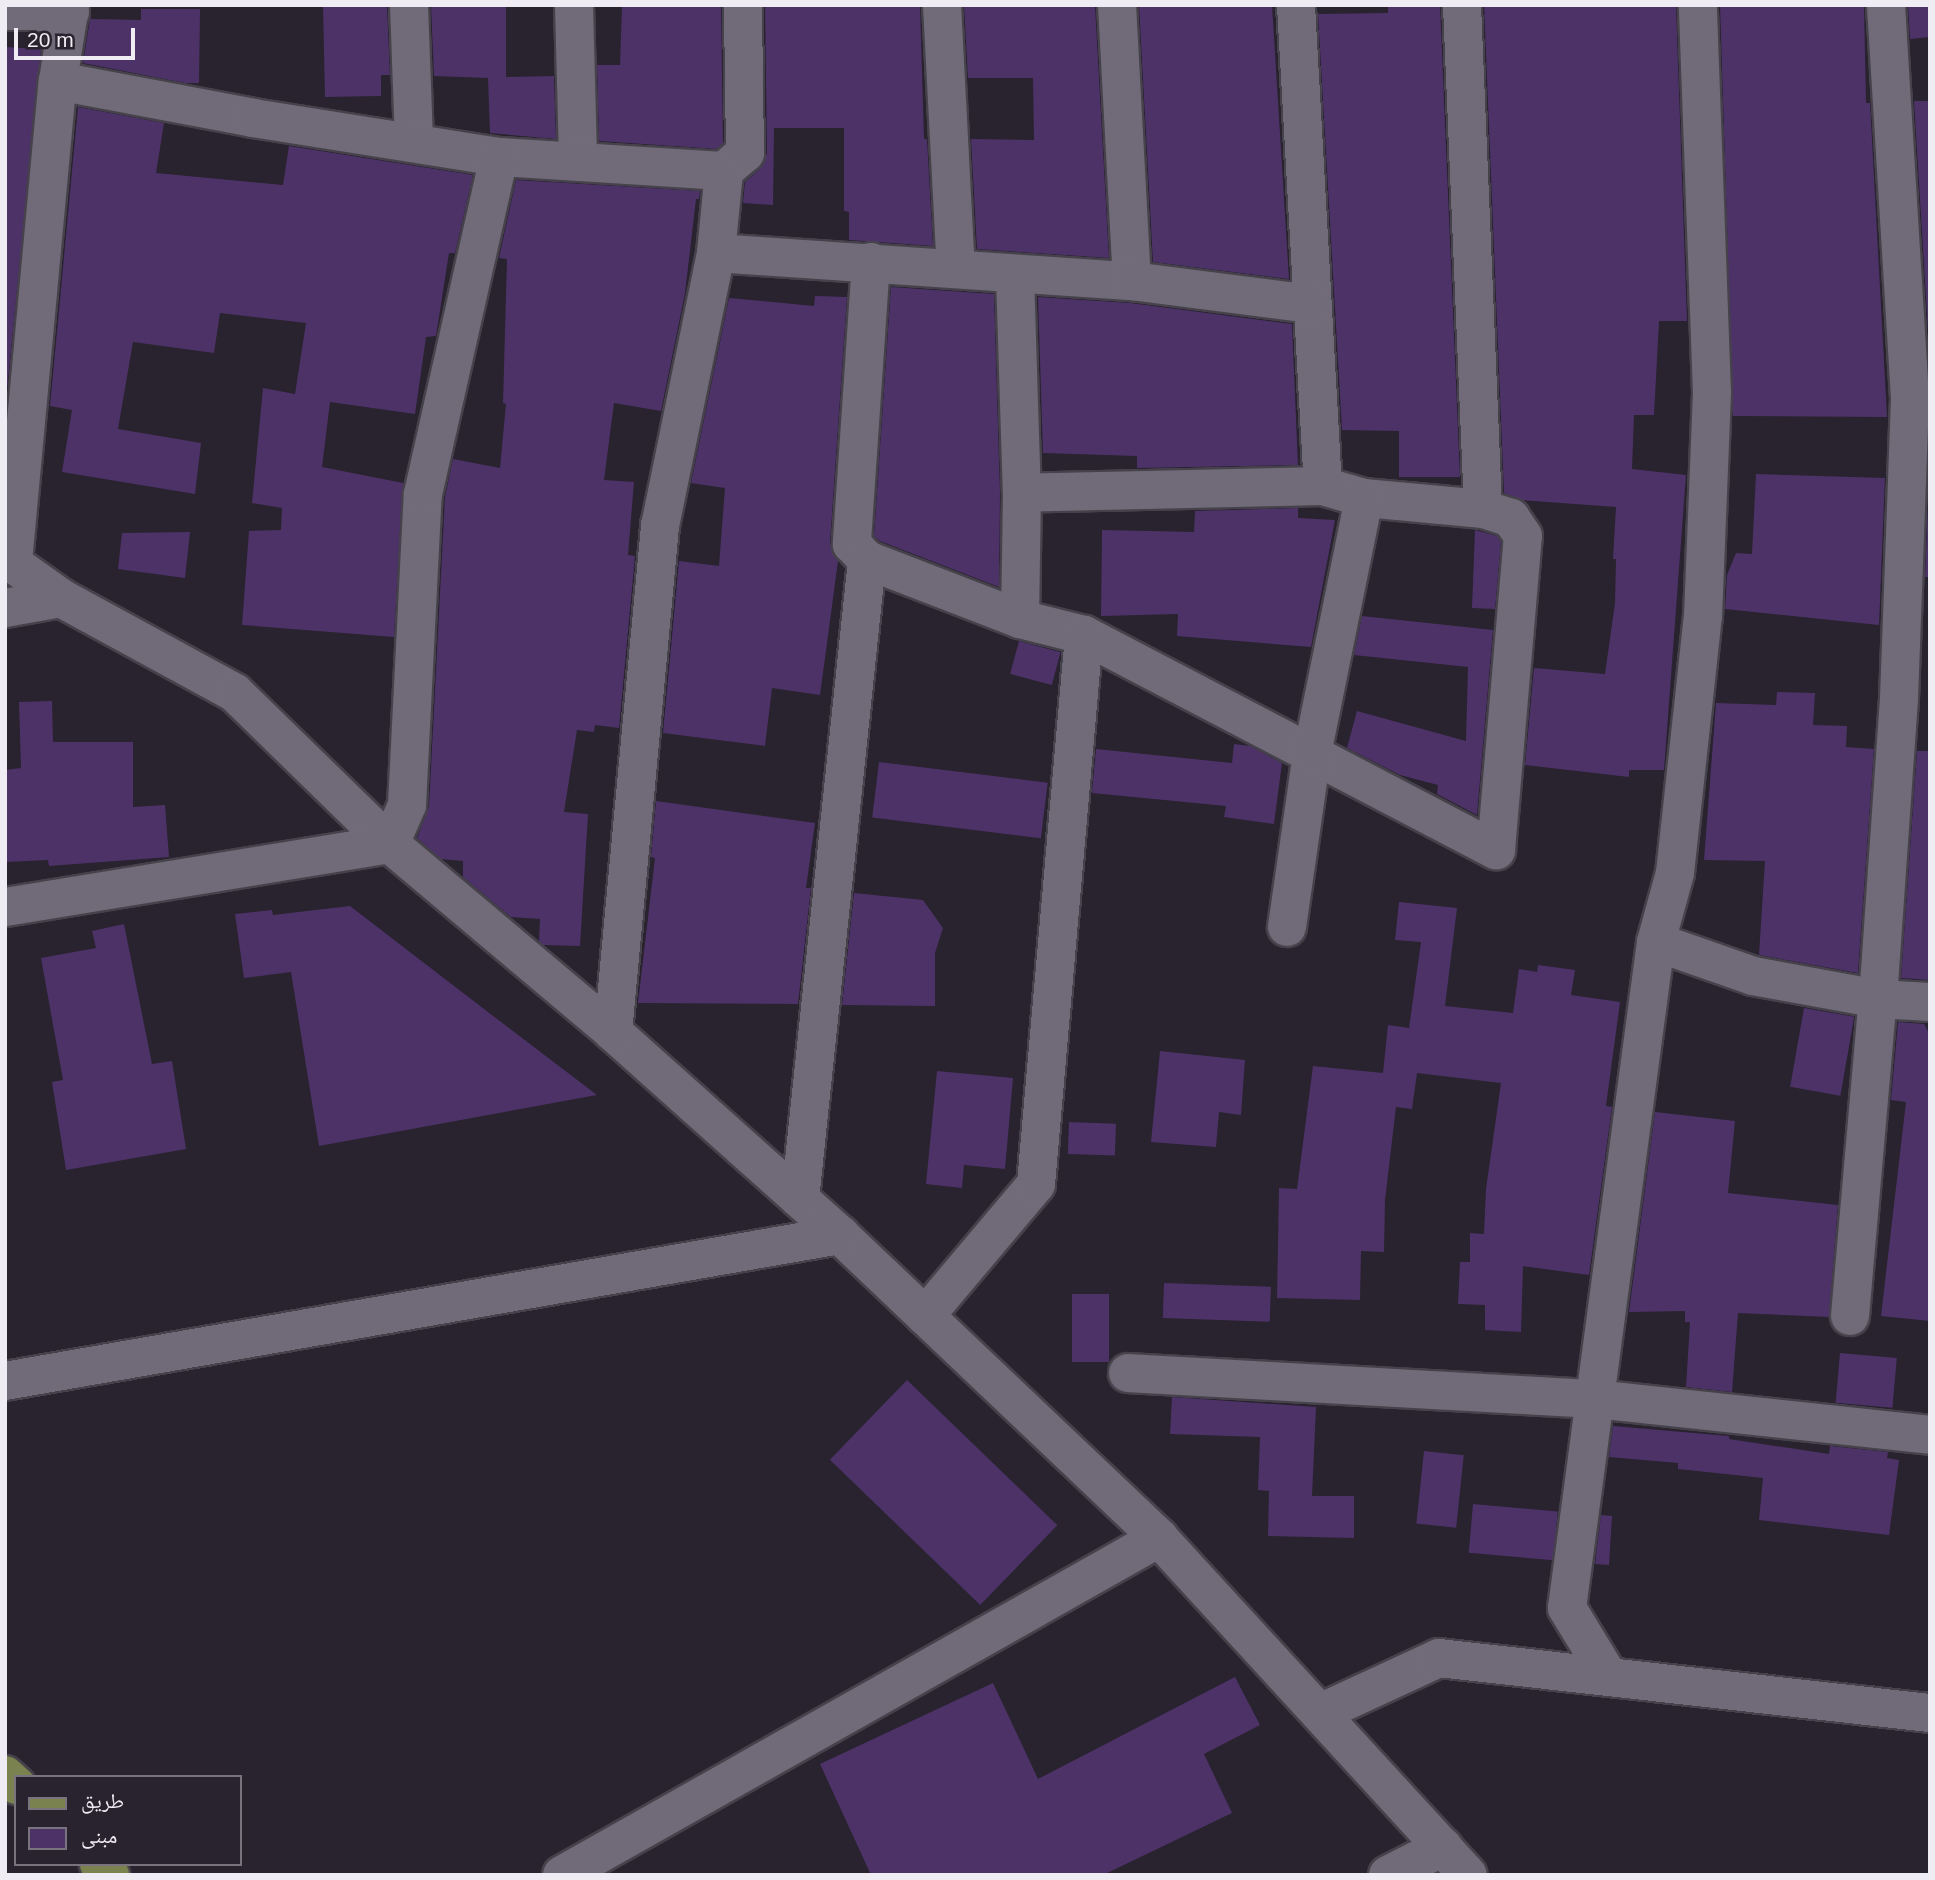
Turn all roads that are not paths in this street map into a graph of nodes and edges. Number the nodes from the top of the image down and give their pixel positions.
1 (409, 5) edge
2 (575, 5) edge
3 (743, 5) edge
4 (942, 5) edge
5 (1117, 5) edge
6 (1296, 5) edge
7 (1462, 5) edge
8 (1698, 5) edge
9 (1886, 5) edge
10 (70, 9) edge
11 (5, 11) edge
12 (58, 81) junction
13 (414, 141) junction
14 (499, 157) junction
15 (578, 160) junction
16 (724, 171) junction
17 (716, 253) junction
18 (871, 262) junction
19 (956, 268) junction
20 (1015, 275) junction
21 (1132, 281) junction
22 (1311, 304) junction
23 (1323, 486) junction
24 (1022, 493) junction
25 (1364, 498) junction
26 (1483, 509) junction
27 (9, 560) edge
28 (867, 560) junction
29 (61, 598) junction
30 (5, 608) edge
31 (1020, 618) junction
32 (1084, 635) junction
33 (1312, 754) junction
34 (390, 844) junction
35 (5, 907) edge
36 (1287, 927) dead end
37 (1656, 942) junction
38 (1878, 999) junction
39 (1930, 1002) edge
40 (613, 1032) junction
41 (800, 1199) junction
42 (840, 1235) junction
43 (925, 1316) junction
44 (1850, 1316) dead end
45 (1128, 1373) dead end
46 (5, 1381) edge
47 (1594, 1399) junction
48 (1930, 1435) edge
49 (1159, 1538) junction
50 (1609, 1677) junction
51 (1320, 1713) junction
52 (1930, 1713) edge
53 (1455, 1861) edge
54 (562, 1875) edge
55 (1388, 1875) edge

1 - 13 street
2 - 15 street
3 - 16 street
4 - 19 street
5 - 21 street
6 - 22 street
7 - 26 street
8 - 37 street
9 - 38 street
10 - 11 street
10 - 12 street
12 - 13 street
12 - 27 street
13 - 14 street
14 - 15 street
14 - 34 street
15 - 16 street
16 - 17 street
17 - 18 street
17 - 40 street
18 - 19 street
18 - 28 street
19 - 20 street
20 - 21 street
20 - 24 street
21 - 22 street
22 - 23 street
23 - 24 street
23 - 25 street
24 - 31 street
25 - 26 street
25 - 33 street
26 - 33 street
27 - 29 street
28 - 31 street
28 - 41 street
29 - 30 street
29 - 34 street
31 - 32 street
32 - 33 street
32 - 43 street
33 - 36 street
34 - 35 street
34 - 40 street
37 - 38 street
37 - 47 street
38 - 39 street
38 - 44 street
40 - 41 street
41 - 42 street
42 - 43 street
42 - 46 street
43 - 49 street
45 - 47 street
47 - 48 street
47 - 50 street
49 - 51 street
49 - 54 street
50 - 51 street
50 - 52 street
51 - 53 street
53 - 55 street

